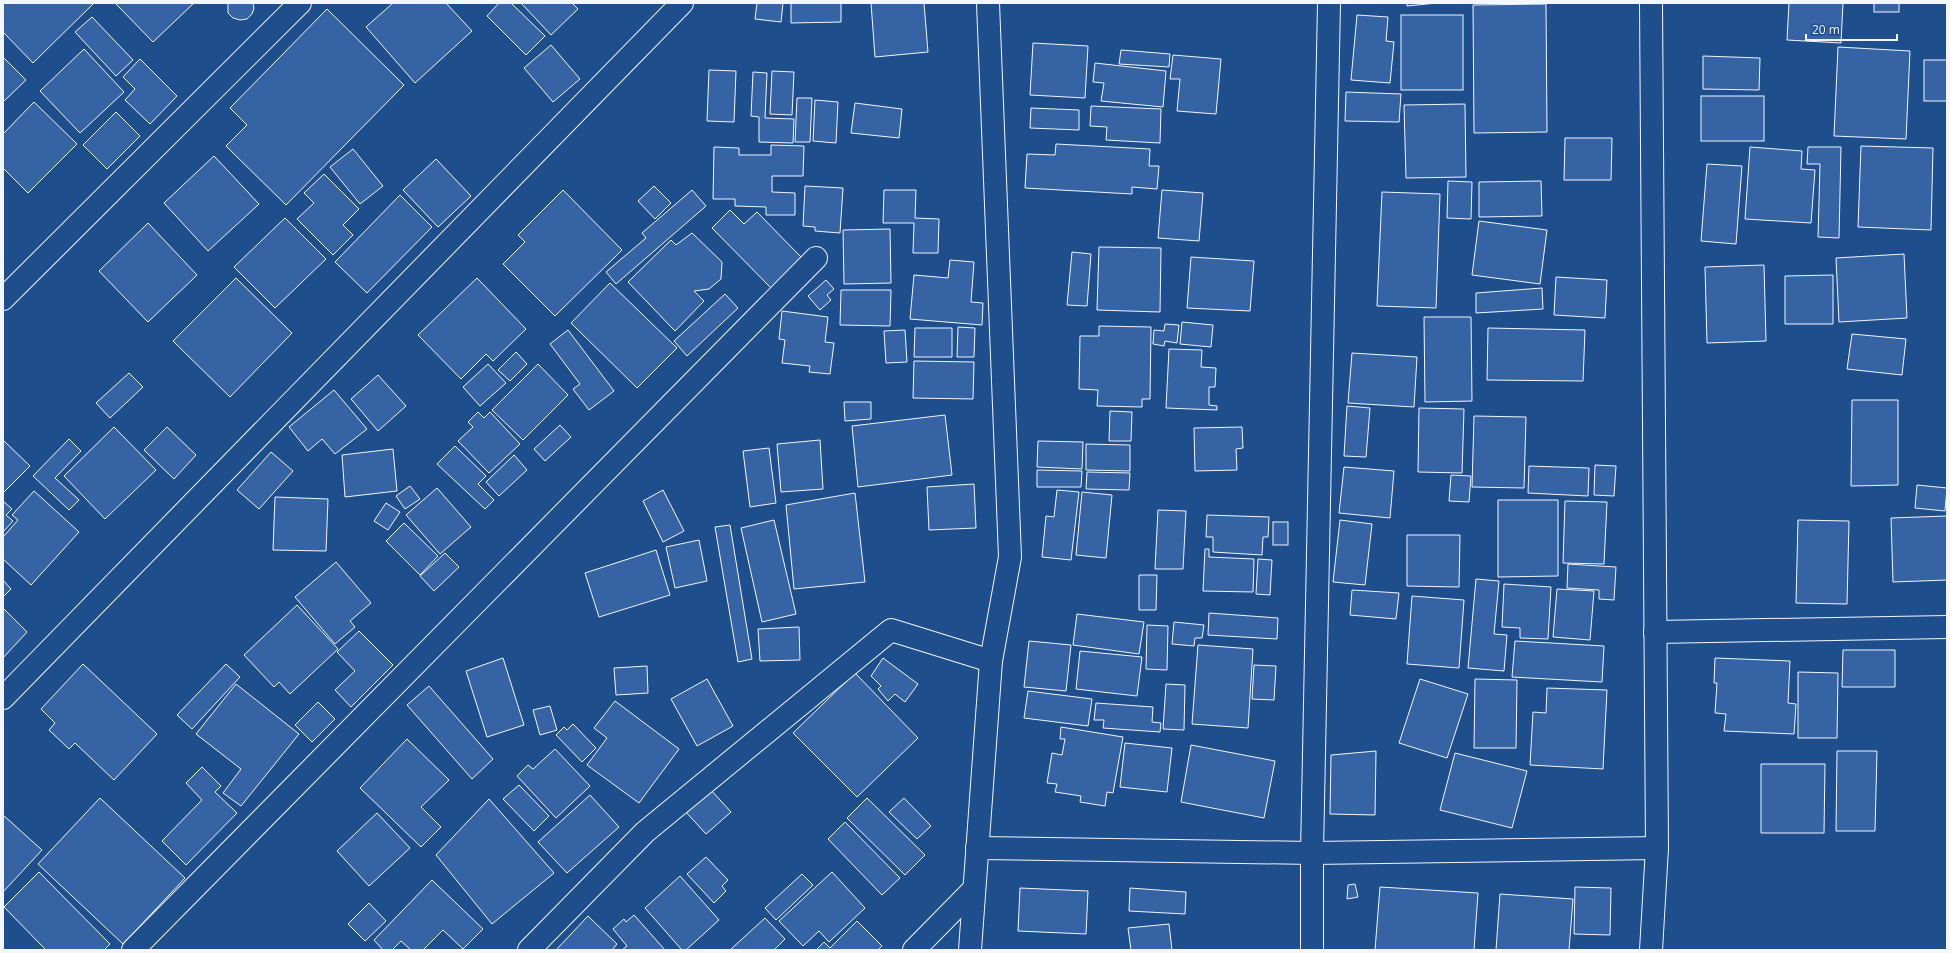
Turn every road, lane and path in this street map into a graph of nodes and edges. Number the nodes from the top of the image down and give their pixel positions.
1 (300, 3) edge
2 (682, 3) edge
3 (988, 3) edge
4 (1329, 3) edge
5 (1651, 3) edge
6 (816, 258) dead end
7 (3, 299) edge
8 (1947, 627) edge
9 (1655, 632) junction
10 (991, 661) junction
11 (3, 698) edge
12 (977, 848) junction
13 (1657, 848) junction
14 (1312, 853) junction
15 (973, 890) junction
16 (133, 950) edge
17 (529, 950) edge
18 (914, 950) edge
19 (970, 950) edge
20 (1312, 950) edge
21 (1651, 950) edge

1 - 7 street
2 - 11 street
3 - 10 street
4 - 14 street
5 - 9 street
6 - 16 street
8 - 9 street
9 - 13 street
10 - 12 street
10 - 17 street
12 - 14 street
12 - 15 street
13 - 14 street
13 - 21 street
14 - 20 street
15 - 18 street
15 - 19 street

